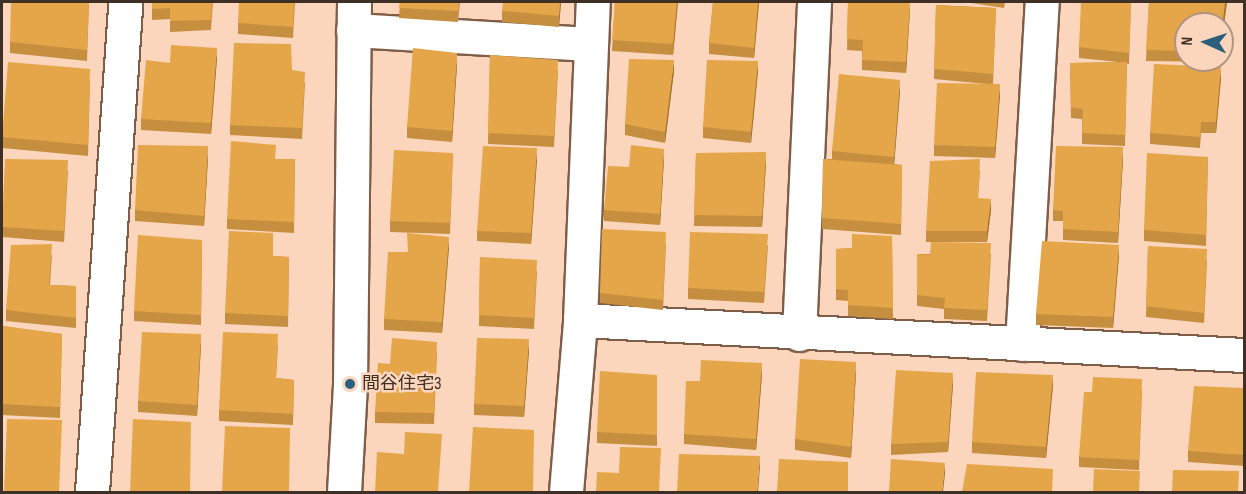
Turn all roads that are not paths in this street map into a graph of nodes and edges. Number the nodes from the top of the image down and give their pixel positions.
1 (126, 2) edge
2 (593, 2) edge
3 (814, 2) edge
4 (1042, 2) edge
5 (354, 16) edge
6 (590, 44) junction
7 (580, 320) junction
8 (799, 334) junction
9 (1022, 344) junction
10 (1245, 355) edge
11 (92, 492) edge
12 (344, 492) edge
13 (566, 492) edge

1 - 11 street
2 - 6 street
3 - 8 street
4 - 9 street
5 - 6 street
5 - 12 street
6 - 7 street
7 - 8 street
7 - 13 street
8 - 9 street
9 - 10 street

